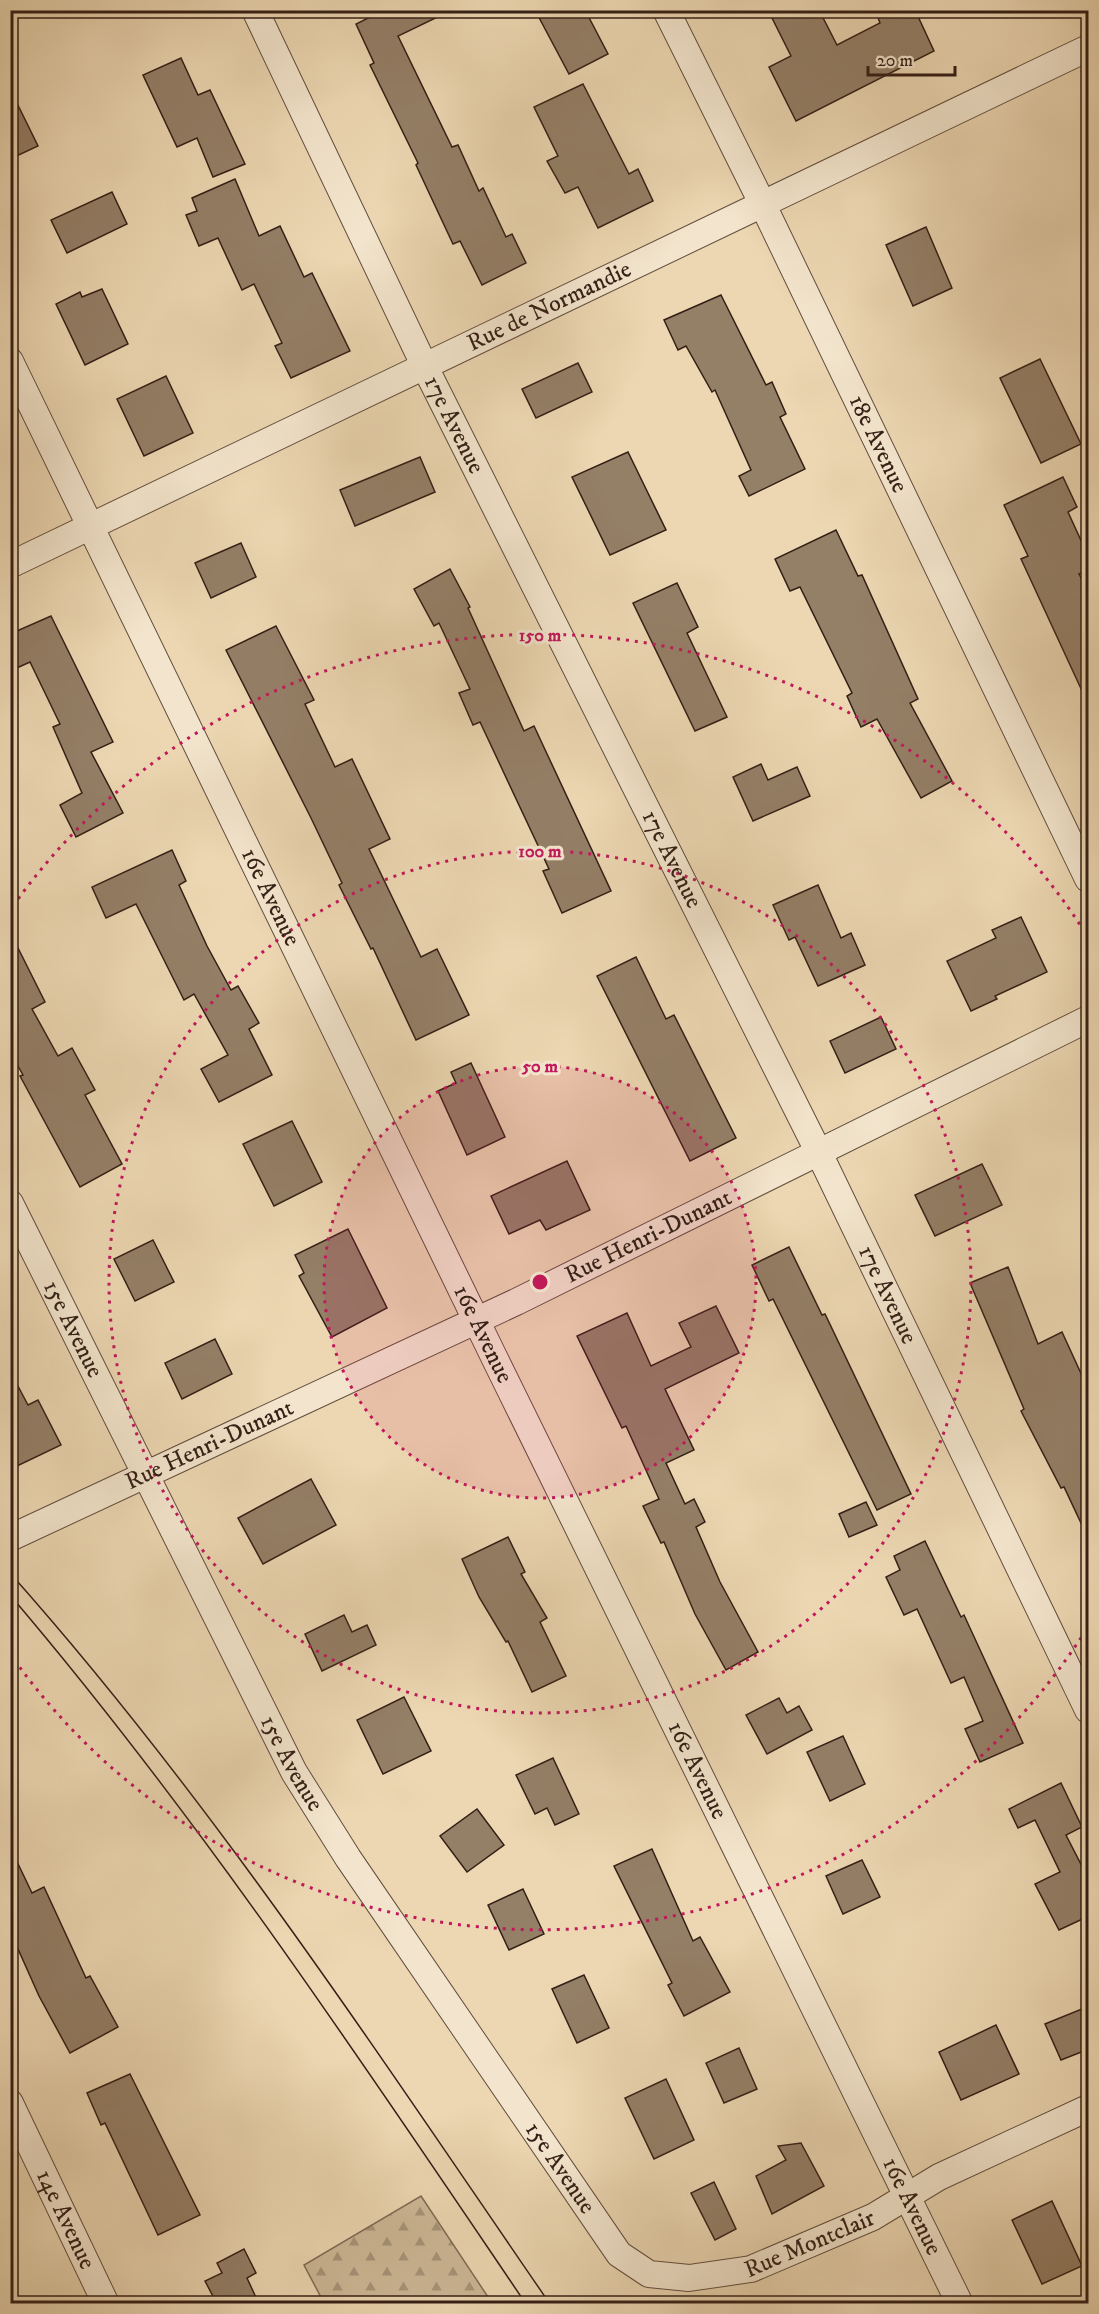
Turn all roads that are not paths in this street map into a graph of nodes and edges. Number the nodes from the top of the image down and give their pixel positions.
1 (255, 10) edge
2 (666, 10) edge
3 (1089, 48) edge
4 (762, 204) junction
5 (10, 361) edge
6 (424, 368) junction
7 (91, 528) junction
8 (10, 565) edge
9 (1089, 879) edge
10 (1089, 1019) edge
11 (819, 1153) junction
12 (10, 1203) edge
13 (477, 1319) junction
14 (144, 1475) junction
15 (10, 1538) edge
16 (1089, 1710) edge
17 (10, 2103) edge
18 (1089, 2108) edge
19 (908, 2198) junction
20 (649, 2274) joint
21 (106, 2304) edge
22 (960, 2304) edge

1 - 6 street, 17e Avenue
2 - 4 street, 18e Avenue
3 - 4 street, Rue de Normandie
4 - 6 street, Rue de Normandie
4 - 9 street, 18e Avenue
5 - 7 street, 16e Avenue
6 - 7 street, Rue de Normandie
6 - 11 street, 17e Avenue
7 - 8 street, Rue de Normandie
7 - 13 street, 16e Avenue
10 - 11 street, Rue Henri-Dunant
11 - 13 street, Rue Henri-Dunant
11 - 16 street, 17e Avenue
12 - 14 street, 15e Avenue
13 - 14 street, Rue Henri-Dunant
13 - 19 street, 16e Avenue
14 - 15 street, Rue Henri-Dunant
14 - 20 street, 15e Avenue
17 - 21 street, 14e Avenue
18 - 19 street, Rue Montclair
19 - 20 street, Rue Montclair
19 - 22 street, 16e Avenue

